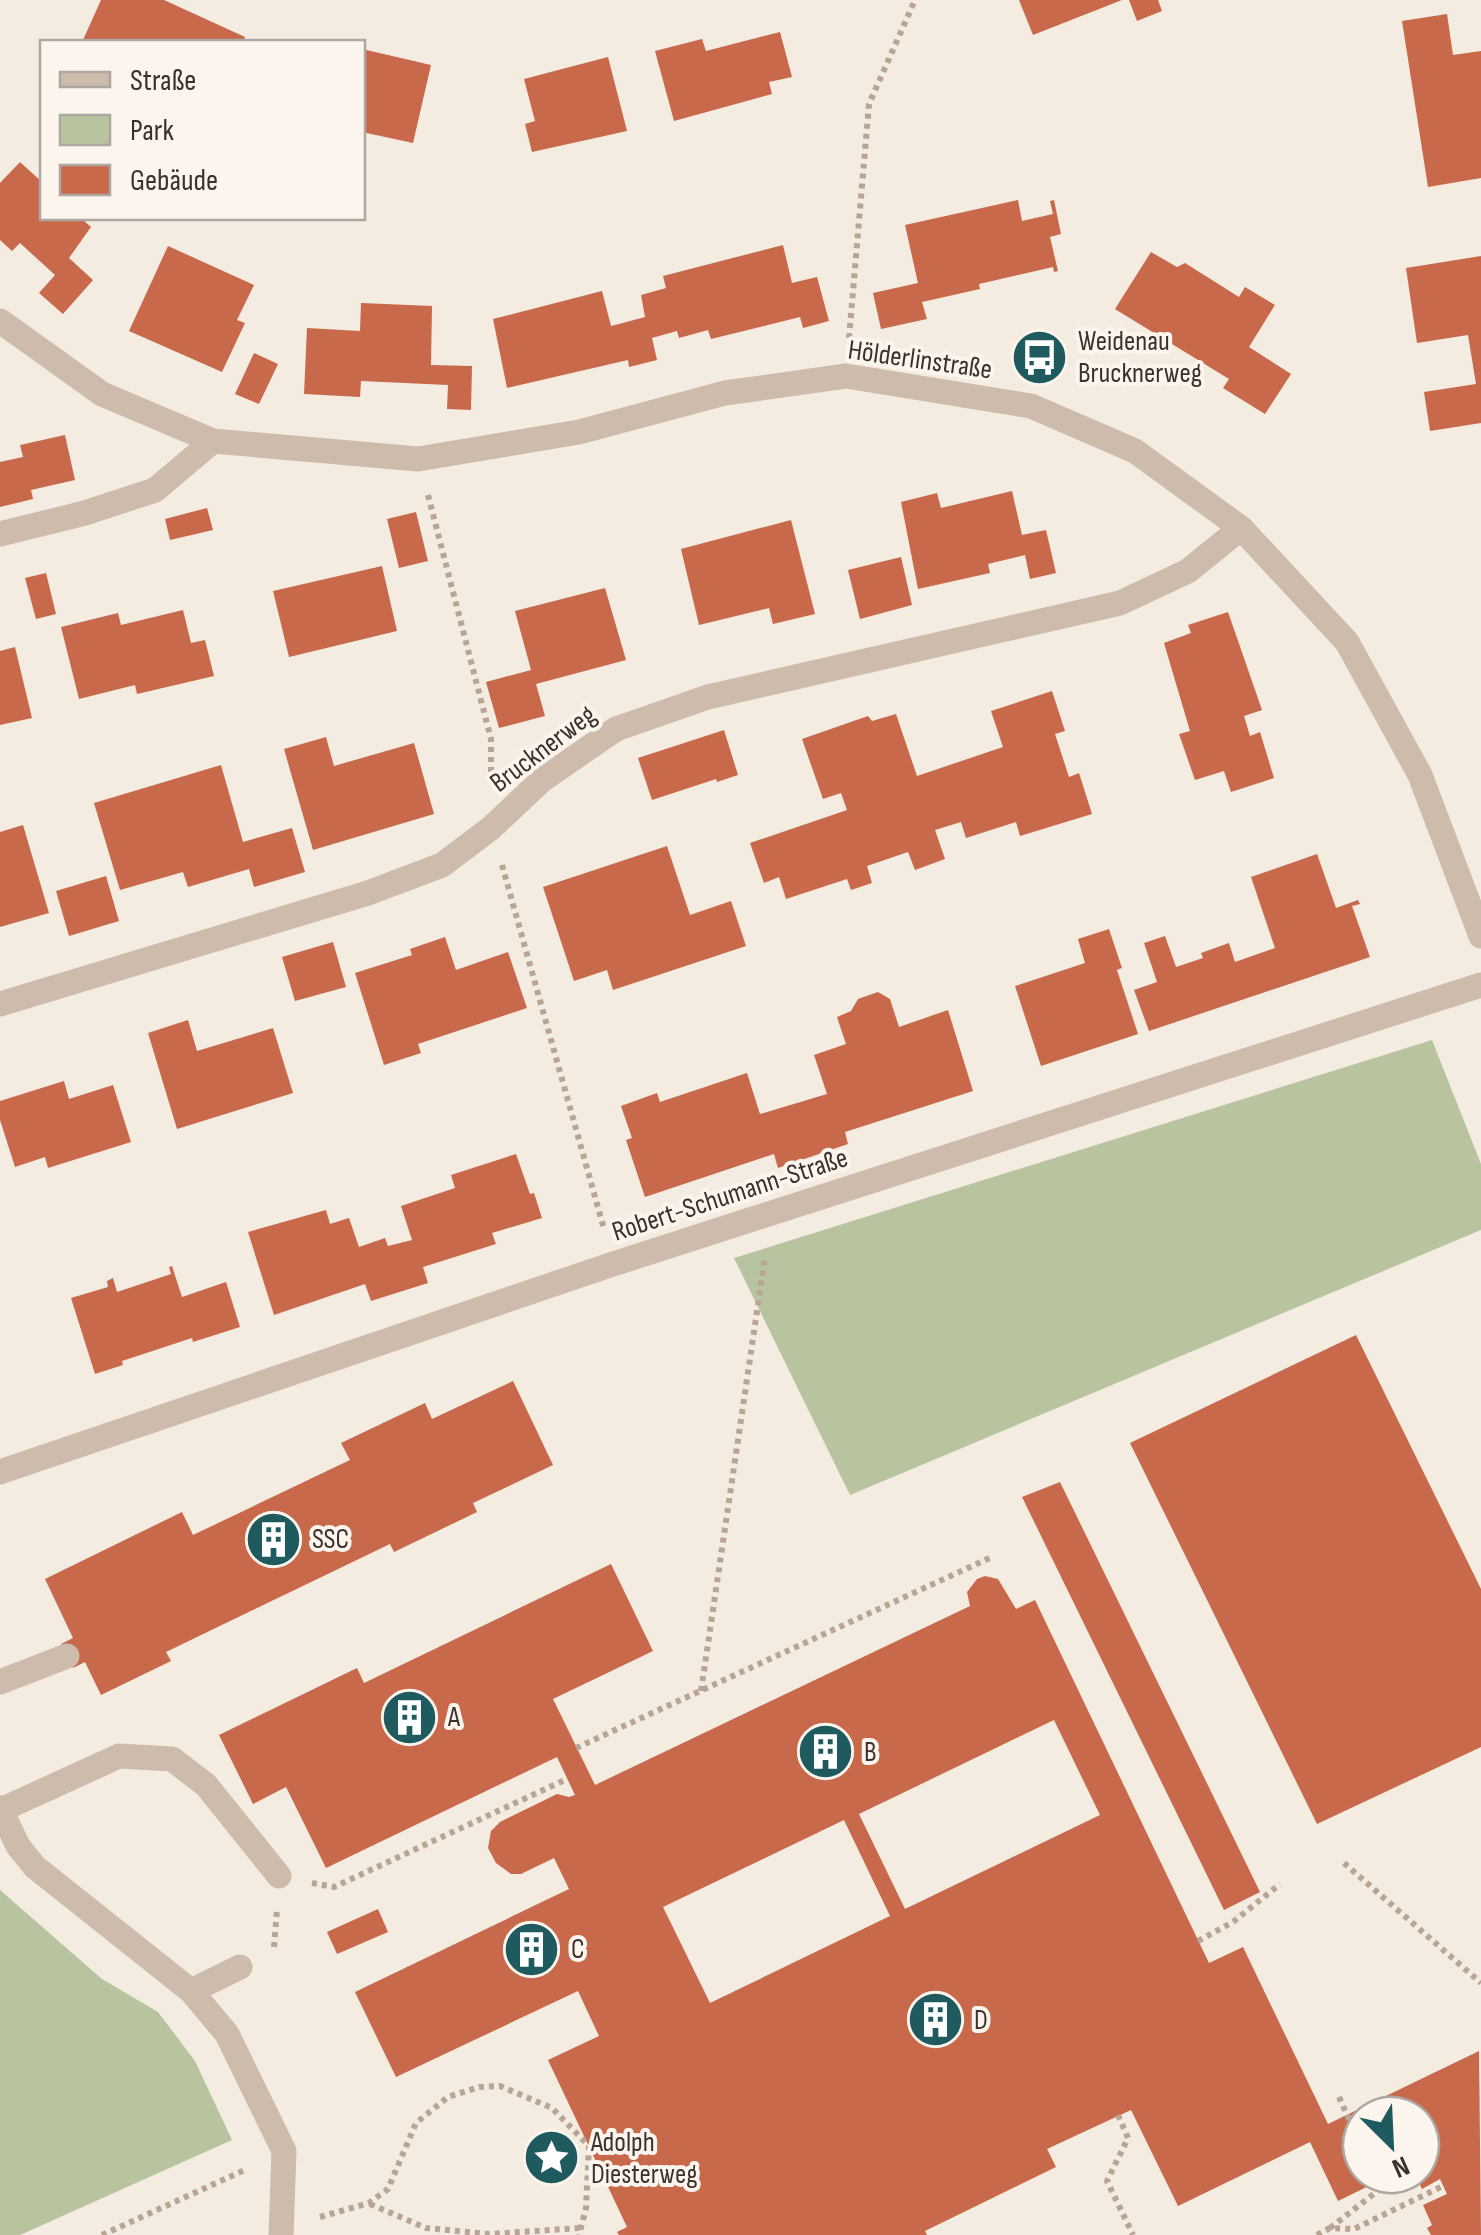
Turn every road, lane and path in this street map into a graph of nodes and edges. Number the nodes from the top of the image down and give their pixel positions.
1 (915, 0) edge
2 (0, 321) edge
3 (850, 328) dead end
4 (213, 441) junction
5 (428, 497) dead end
6 (1241, 528) junction
7 (0, 534) edge
8 (491, 776) dead end
9 (504, 874) dead end
10 (1481, 936) edge
11 (1481, 986) edge
12 (0, 1004) edge
13 (598, 1211) dead end
14 (757, 1218) junction
15 (0, 1472) edge
16 (994, 1556) dead end
17 (66, 1656) dead end
18 (0, 1682) edge
19 (701, 1690) junction
20 (576, 1748) dead end
21 (568, 1779) dead end
22 (1, 1809) edge
23 (1344, 1863) dead end
24 (280, 1876) joint
25 (1280, 1884) dead end
26 (1198, 1942) dead end
27 (240, 1967) dead end
28 (1481, 1983) edge
29 (192, 1990) junction
30 (1339, 2097) dead end
31 (1341, 2101) edge
32 (1118, 2115) dead end
33 (284, 2151) junction
34 (1443, 2186) dead end
35 (1371, 2195) edge
36 (369, 2204) junction
37 (337, 2215) dead end
38 (1330, 2228) junction
39 (580, 2231) edge
40 (106, 2234) edge
41 (281, 2235) edge
42 (1133, 2235) edge
43 (1317, 2235) edge

1 - 3 path
2 - 4 street, Hölderlinstraße
4 - 6 street, Hölderlinstraße
4 - 7 street
5 - 8 path
6 - 10 street, Hölderlinstraße
6 - 12 street, Brucknerweg
9 - 13 path
11 - 14 street, Robert-Schumann-Straße
14 - 15 street, Robert-Schumann-Straße
14 - 19 path
16 - 19 path
17 - 18 street
19 - 20 path
21 - 24 path
22 - 24 street
22 - 29 street
23 - 28 path
25 - 26 path
27 - 29 street
29 - 33 street
30 - 31 path
32 - 42 path
33 - 40 path
33 - 41 street
34 - 38 path
35 - 38 path
36 - 37 path
36 - 39 path
36 - 39 path
38 - 43 path

